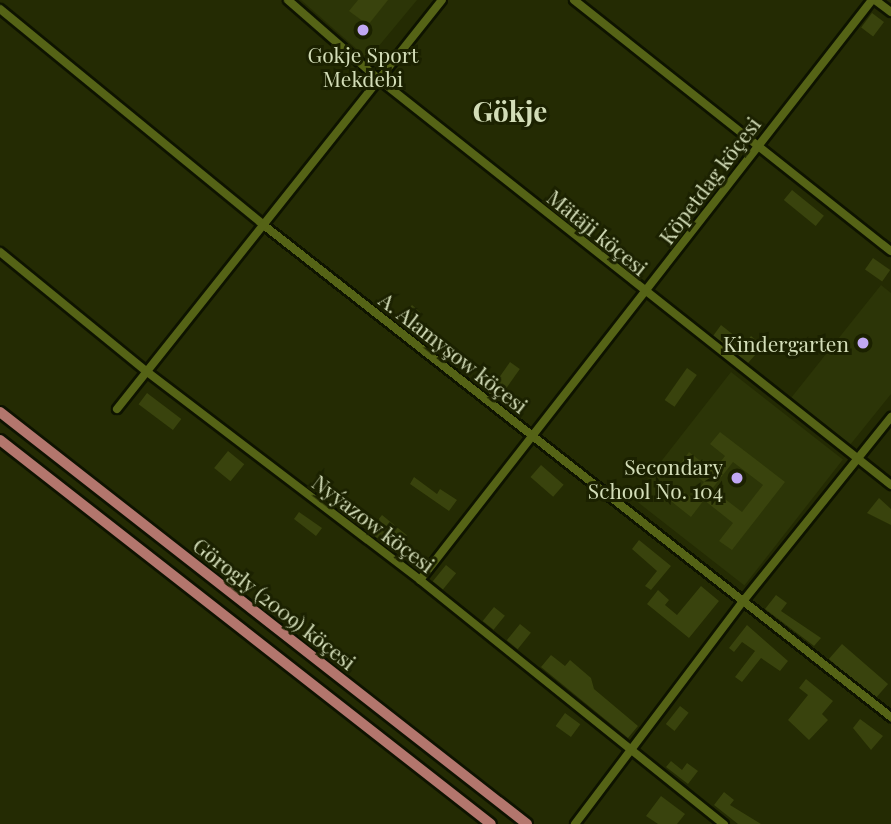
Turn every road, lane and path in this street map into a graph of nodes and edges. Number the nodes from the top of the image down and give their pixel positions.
1 (288, 0) edge
2 (442, 0) edge
3 (574, 0) edge
4 (874, 0) edge
5 (0, 9) edge
6 (891, 12) edge
7 (381, 81) junction
8 (756, 146) junction
9 (261, 223) junction
10 (891, 251) edge
11 (0, 252) edge
12 (645, 293) junction
13 (146, 371) junction
14 (117, 409) dead end
15 (0, 412) edge
16 (891, 417) edge
17 (534, 436) junction
18 (0, 440) edge
19 (856, 458) junction
20 (891, 485) edge
21 (421, 580) junction
22 (744, 600) junction
23 (891, 717) edge
24 (629, 749) junction
25 (491, 824) edge
26 (527, 824) edge
27 (575, 824) edge
28 (723, 824) edge

1 - 7 street, Mätäji köçesi
2 - 7 street
3 - 8 street
4 - 6 street
4 - 8 street, Köpetdag köçesi
5 - 9 street, A. Alamyşow köçesi
7 - 9 street
7 - 12 street, Mätäji köçesi
8 - 10 street
8 - 12 street, Köpetdag köçesi
9 - 13 street
9 - 17 street, A. Alamyşow köçesi
11 - 13 street, Nyýazow köçesi
12 - 17 street, Köpetdag köçesi
12 - 19 street, Mätäji köçesi
13 - 14 street
13 - 21 street, Nyýazow köçesi
15 - 26 main road, Görogly (2009) köçesi
16 - 19 street
17 - 21 street, Köpetdag köçesi
17 - 22 street, A. Alamyşow köçesi
18 - 25 main road, Görogly (2009) köçesi
19 - 20 street, Mätäji köçesi
19 - 22 street
21 - 24 street, Nyýazow köçesi
22 - 23 street, A. Alamyşow köçesi
22 - 24 street
24 - 27 street
24 - 28 street, Nyýazow köçesi

